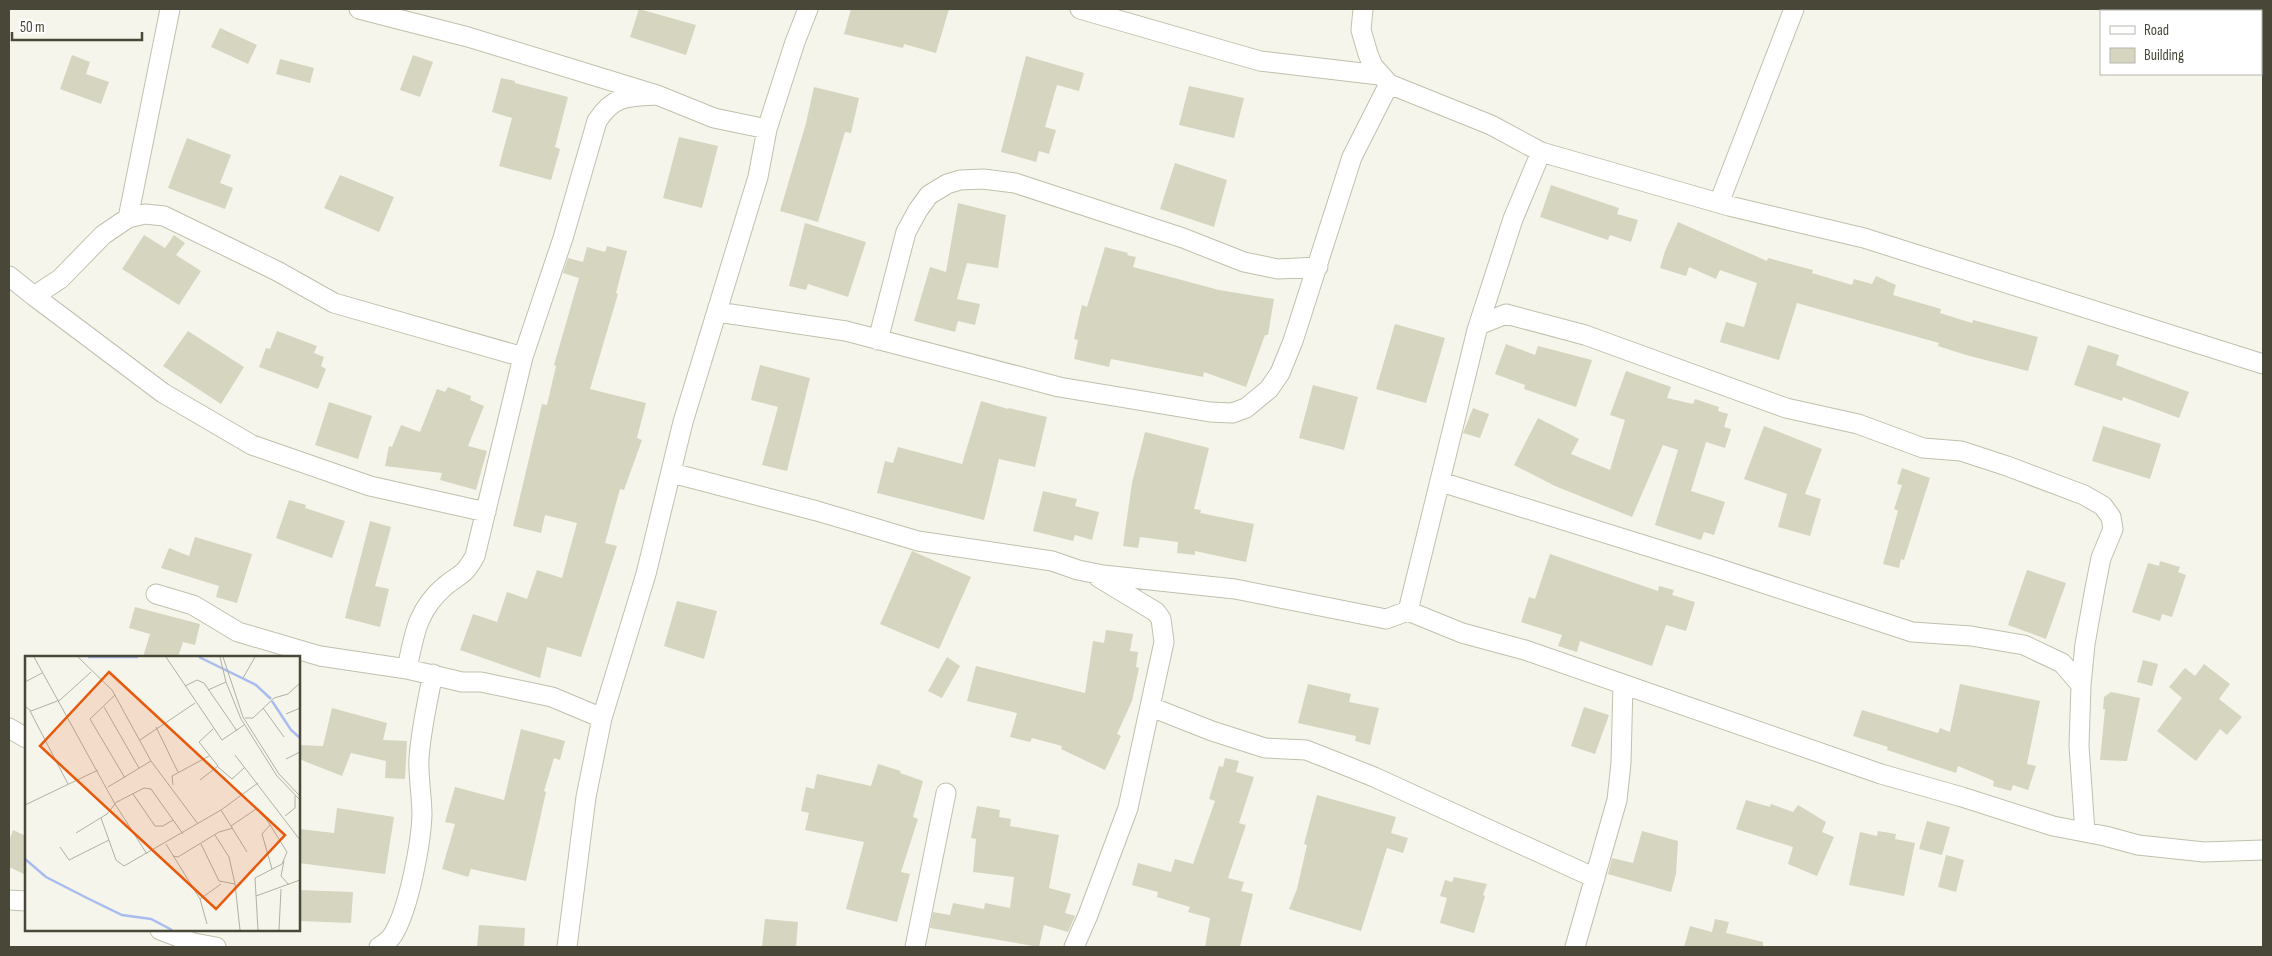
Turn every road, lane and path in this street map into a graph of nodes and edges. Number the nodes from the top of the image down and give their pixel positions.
1 (170, 9) edge
2 (359, 9) edge
3 (808, 9) edge
4 (1080, 9) edge
5 (1363, 9) edge
6 (1794, 9) edge
7 (1384, 79) junction
8 (657, 96) junction
9 (767, 129) junction
10 (1541, 152) junction
11 (1719, 204) junction
12 (128, 218) junction
13 (1318, 267) junction
14 (9, 276) edge
15 (1490, 292) junction
16 (34, 296) junction
17 (717, 312) junction
18 (1506, 314) junction
19 (1479, 324) junction
20 (878, 340) junction
21 (523, 357) junction
22 (2263, 364) edge
23 (672, 473) junction
24 (1440, 482) junction
25 (486, 512) junction
26 (1091, 572) junction
27 (156, 594) dead end
28 (1408, 611) junction
29 (407, 669) junction
30 (432, 674) junction
31 (1623, 684) junction
32 (2081, 685) junction
33 (1151, 707) junction
34 (602, 718) junction
35 (9, 728) edge
36 (25, 737) edge
37 (946, 792) dead end
38 (2085, 832) junction
39 (2263, 850) edge
40 (1595, 878) junction
41 (9, 900) edge
42 (25, 902) edge
43 (167, 931) edge
44 (216, 947) edge
45 (379, 947) edge
46 (567, 947) edge
47 (915, 947) edge
48 (1074, 947) edge
49 (1575, 947) edge

1 - 12 street
2 - 8 street
3 - 9 street
4 - 7 street
5 - 7 street
6 - 11 street
7 - 10 street
7 - 13 street
8 - 9 street
8 - 21 street
9 - 17 street
10 - 11 street
10 - 15 street
11 - 22 street
12 - 16 street
12 - 21 street
13 - 20 street
13 - 20 street
14 - 16 street
15 - 18 street
15 - 19 street
16 - 25 street
17 - 20 street
17 - 23 street
18 - 19 street
18 - 32 street
19 - 24 street
21 - 25 street
23 - 26 street
23 - 34 street
24 - 28 street
24 - 32 street
25 - 29 street
26 - 28 street
26 - 33 street
27 - 29 street
28 - 31 street
29 - 30 street
30 - 34 street
30 - 45 street
31 - 38 street
31 - 40 street
32 - 38 street
33 - 40 street
33 - 48 street
34 - 46 street
35 - 36 street
37 - 47 street
38 - 39 street
40 - 49 street
41 - 42 street
43 - 44 street

